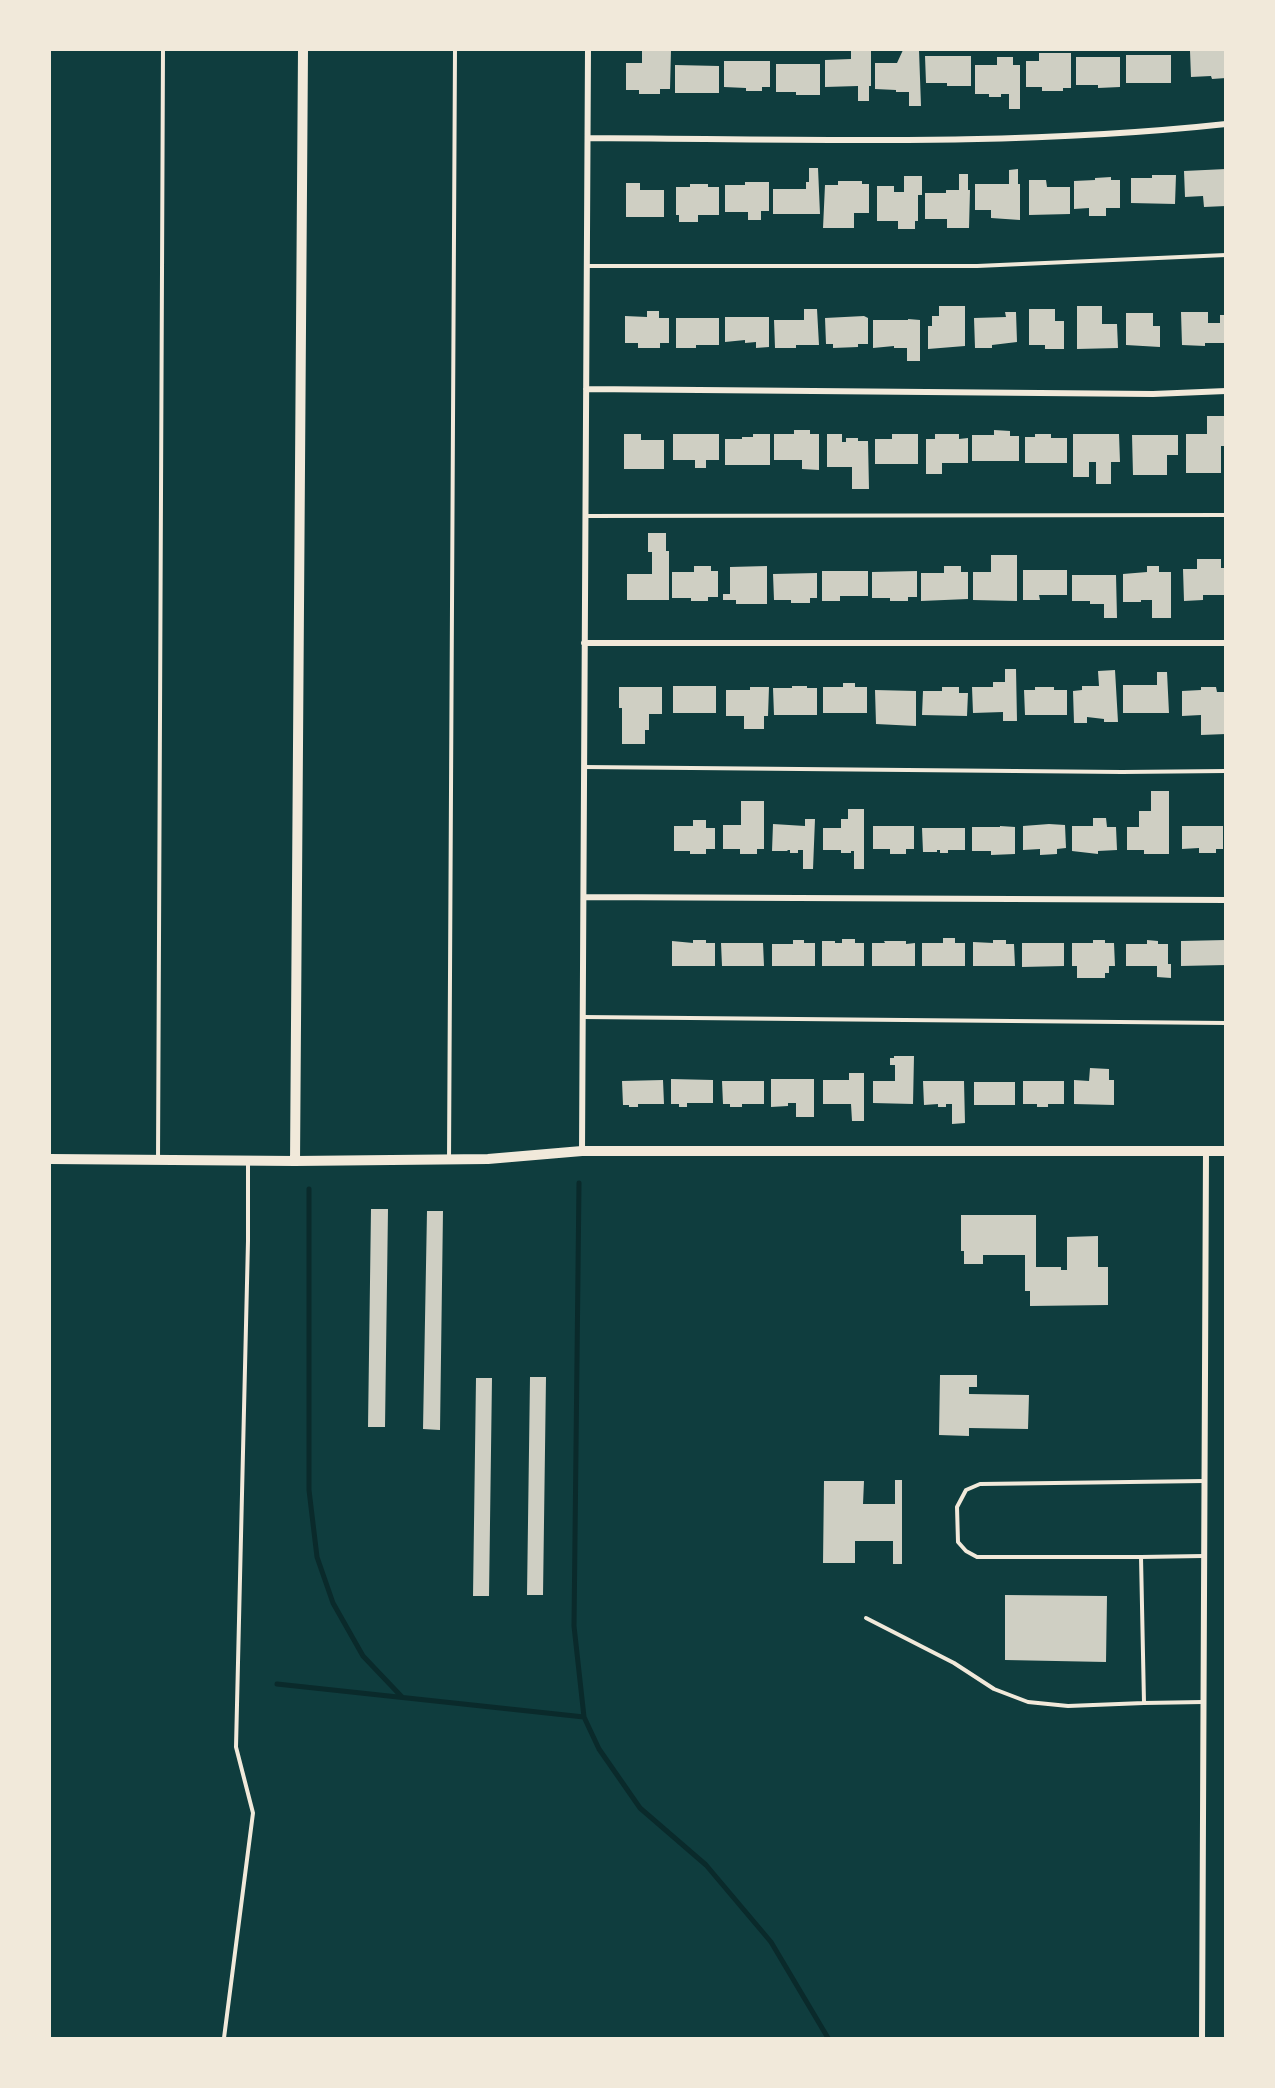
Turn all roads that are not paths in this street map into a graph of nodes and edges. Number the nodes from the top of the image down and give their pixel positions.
1 (163, 50) edge
2 (303, 50) edge
3 (455, 50) edge
4 (588, 50) edge
5 (1226, 124) edge
6 (588, 138) junction
7 (1226, 255) edge
8 (587, 266) junction
9 (586, 389) junction
10 (1226, 391) edge
11 (1226, 515) edge
12 (585, 516) junction
13 (584, 643) junction
14 (1226, 643) edge
15 (584, 767) junction
16 (1226, 771) edge
17 (584, 897) junction
18 (1226, 900) edge
19 (583, 1017) junction
20 (1226, 1023) edge
21 (582, 1151) junction
22 (1206, 1151) junction
23 (1226, 1151) edge
24 (50, 1159) edge
25 (158, 1160) junction
26 (448, 1160) junction
27 (248, 1161) junction
28 (295, 1161) junction
29 (1204, 1481) junction
30 (1203, 1556) junction
31 (1141, 1557) junction
32 (866, 1618) dead end
33 (1203, 1702) junction
34 (1144, 1703) junction
35 (224, 2038) edge
36 (1202, 2038) edge

1 - 25 lane
2 - 28 street
3 - 26 lane
4 - 6 street
5 - 6 street
6 - 8 street
7 - 8 lane
8 - 9 street
9 - 10 street
9 - 12 street
11 - 12 lane
12 - 13 street
13 - 14 street
13 - 15 street
15 - 16 lane
15 - 17 street
17 - 18 street
17 - 19 street
19 - 20 lane
19 - 21 street
21 - 22 street
21 - 26 street
22 - 23 street
22 - 29 street
24 - 25 street
25 - 27 street
26 - 28 street
27 - 28 street
27 - 35 lane
29 - 30 street
29 - 31 lane
30 - 31 lane
30 - 33 street
31 - 34 lane
32 - 34 lane
33 - 34 lane
33 - 36 street

